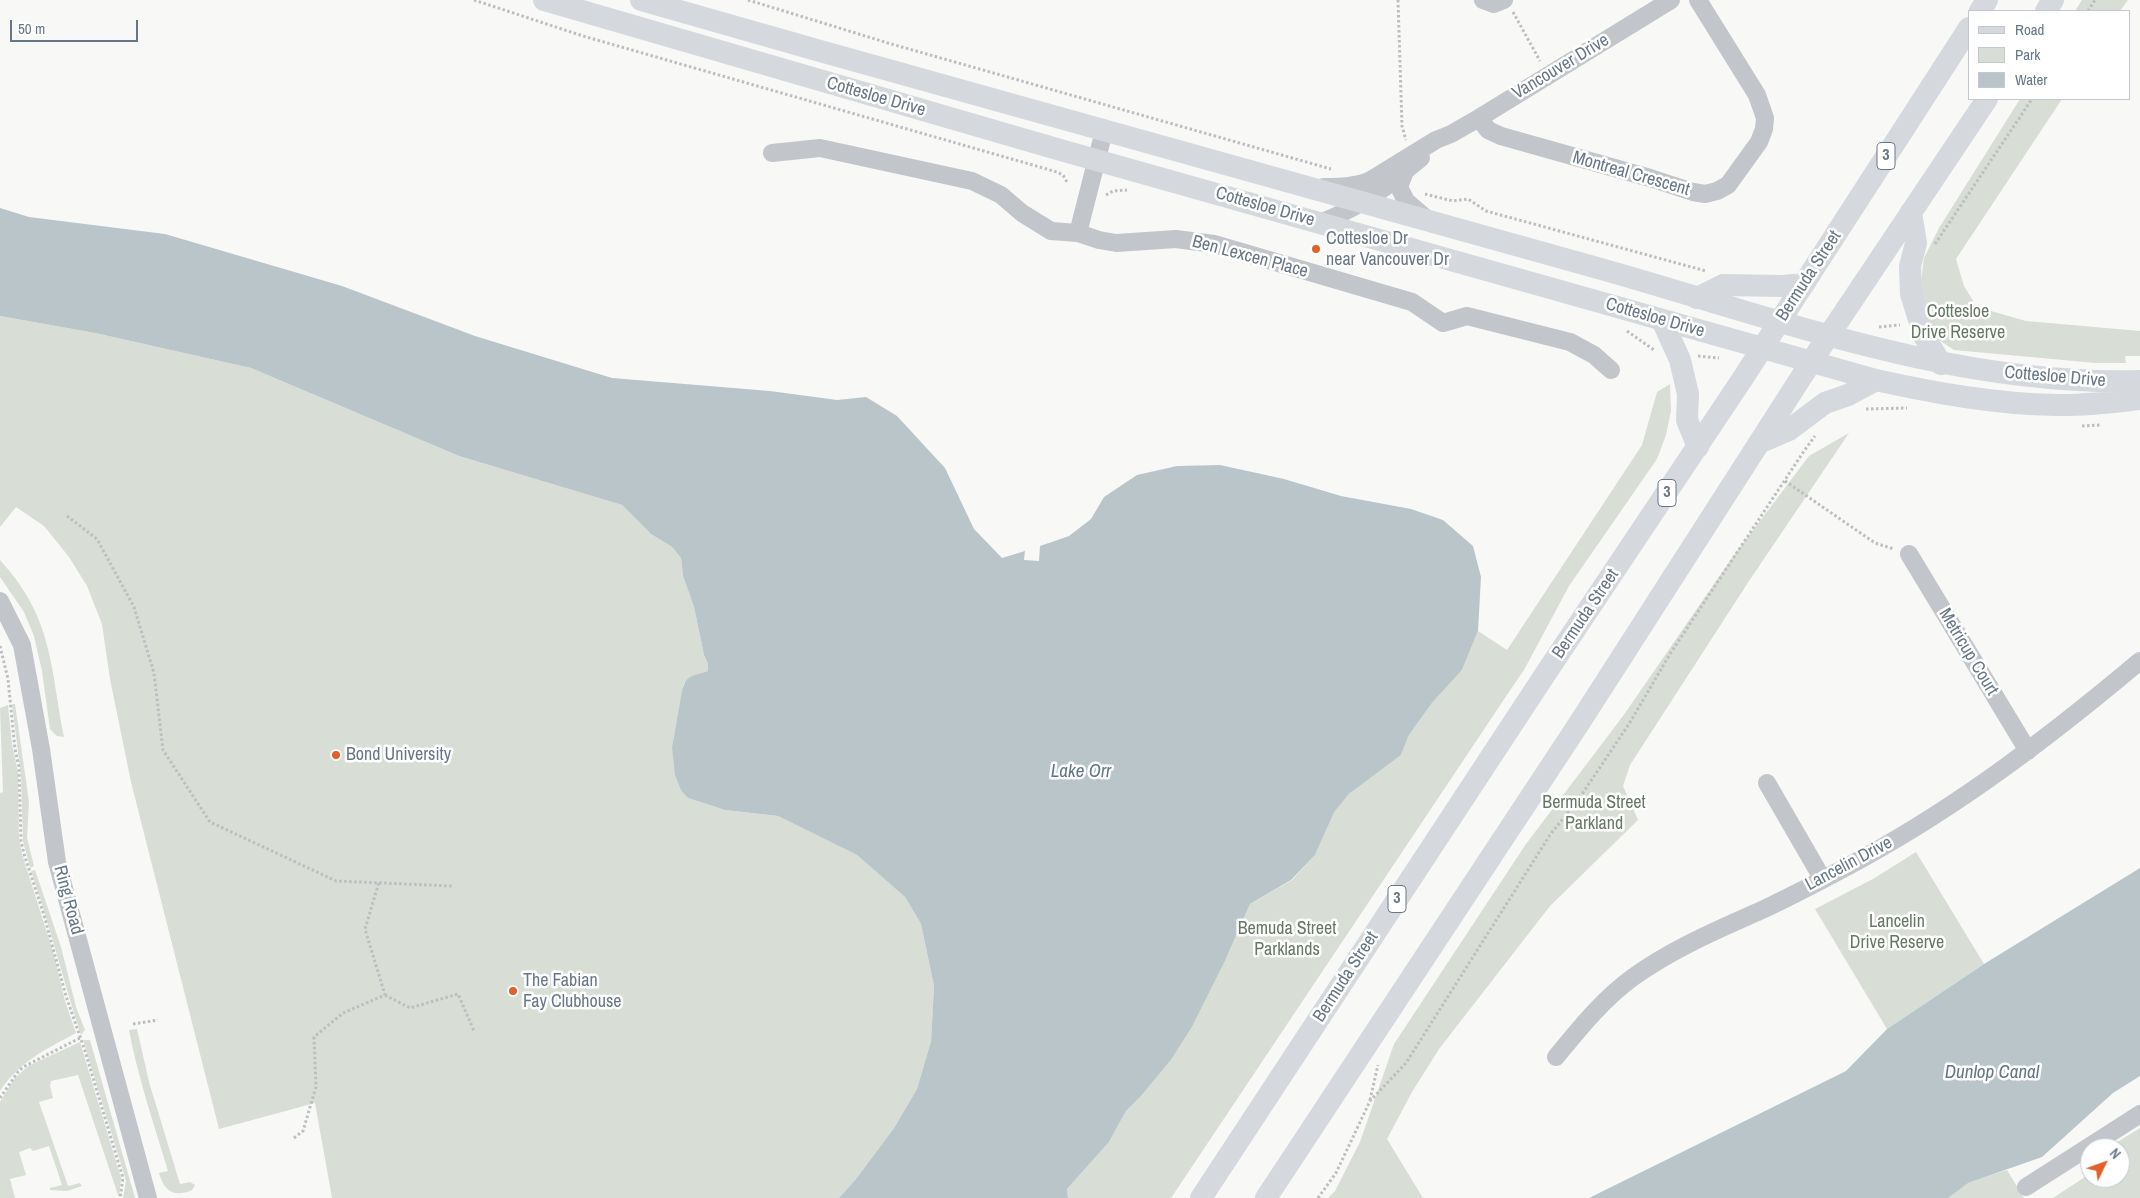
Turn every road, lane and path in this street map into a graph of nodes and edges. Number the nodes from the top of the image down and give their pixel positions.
1 (474, 0) edge
2 (544, 0) edge
3 (641, 0) edge
4 (748, 0) edge
5 (1398, 0) edge
6 (1483, 0) edge
7 (1671, 0) edge
8 (1698, 0) edge
9 (1503, 1) edge
10 (594, 8) edge
11 (1968, 30) edge
12 (1549, 75) junction
13 (1986, 100) edge
14 (2031, 100) edge
15 (1478, 118) junction
16 (1104, 131) junction
17 (1451, 134) junction
18 (772, 153) dead end
19 (1413, 154) junction
20 (1096, 160) junction
21 (1335, 170) dead end
22 (1404, 171) junction
23 (1068, 184) dead end
24 (1308, 188) junction
25 (1420, 193) dead end
26 (1360, 202) junction
27 (1911, 212) junction
28 (1320, 223) junction
29 (1433, 223) junction
30 (1078, 233) junction
31 (1932, 250) dead end
32 (1710, 272) dead end
33 (1804, 284) junction
34 (1697, 298) junction
35 (1662, 320) junction
36 (1779, 322) junction
37 (1908, 324) dead end
38 (1870, 328) dead end
39 (1828, 336) junction
40 (1762, 348) junction
41 (1690, 358) dead end
42 (1722, 359) dead end
43 (1811, 362) junction
44 (1941, 364) junction
45 (1611, 370) dead end
46 (1876, 380) junction
47 (2140, 381) edge
48 (2140, 399) edge
49 (1820, 431) dead end
50 (1759, 443) junction
51 (1698, 446) junction
52 (1785, 481) junction
53 (68, 516) dead end
54 (1908, 554) joint
55 (0, 601) edge
56 (0, 646) edge
57 (2140, 661) edge
58 (2028, 751) junction
59 (1766, 783) dead end
60 (1822, 878) junction
61 (379, 882) junction
62 (452, 886) dead end
63 (385, 995) junction
64 (158, 1020) dead end
65 (133, 1024) dead end
66 (474, 1031) dead end
67 (80, 1038) junction
68 (1556, 1057) dead end
69 (0, 1098) edge
70 (2140, 1114) edge
71 (294, 1138) dead end
72 (2026, 1187) dead end
73 (120, 1198) edge
74 (148, 1198) edge
75 (1201, 1198) edge
76 (1266, 1198) edge
77 (1318, 1198) edge

1 - 23 path, Cottesloe Drive
2 - 10 main road, Cottesloe Drive
3 - 16 main road, Cottesloe Drive
4 - 21 path
5 - 19 path
6 - 9 street
7 - 12 street, Vancouver Drive
8 - 15 street, Montreal Crescent
9 - 12 path
10 - 20 main road, Cottesloe Drive
11 - 33 main road, Bermuda Street / 3
12 - 15 street, Vancouver Drive
13 - 27 main road
14 - 31 path
15 - 17 street, Vancouver Drive
16 - 20 street
16 - 24 main road, Cottesloe Drive
17 - 19 street, Vancouver Drive
17 - 22 street, Vancouver Drive
18 - 30 street, Ben Lexcen Place
19 - 24 street, Vancouver Drive
20 - 28 main road, Cottesloe Drive
20 - 30 street
22 - 26 street, Vancouver Drive
22 - 29 street
24 - 26 main road, Cottesloe Drive
25 - 32 path
26 - 28 street, Vancouver Drive
26 - 29 main road, Cottesloe Drive
27 - 39 main road
27 - 44 main road
28 - 35 main road, Cottesloe Drive
29 - 34 main road, Cottesloe Drive
30 - 45 street, Ben Lexcen Place
33 - 34 main road
33 - 36 main road, Bermuda Street / 3
34 - 36 main road, Cottesloe Drive
35 - 40 main road, Cottesloe Drive
35 - 51 main road
36 - 39 main road, Cottesloe Drive
36 - 40 main road, Bermuda Street / 3
37 - 38 path
39 - 43 main road
39 - 44 main road, Cottesloe Drive
40 - 43 main road, Cottesloe Drive
40 - 51 main road, Bermuda Street / 3
41 - 42 path
43 - 46 main road, Cottesloe Drive
43 - 50 main road
44 - 47 main road, Cottesloe Drive
46 - 48 main road, Cottesloe Drive
46 - 50 main road
49 - 52 path
50 - 76 main road
51 - 75 main road, Bermuda Street / 3
52 - 54 path
52 - 77 path
53 - 61 path
54 - 58 street, Metricup Court
55 - 74 street, Ring Road
56 - 67 path
57 - 58 street, Lancelin Drive
58 - 60 street, Lancelin Drive
59 - 60 street
60 - 68 street, Lancelin Drive
61 - 62 path
61 - 63 path
63 - 66 path
63 - 71 path
64 - 65 path
67 - 69 path
67 - 73 path
70 - 72 street

